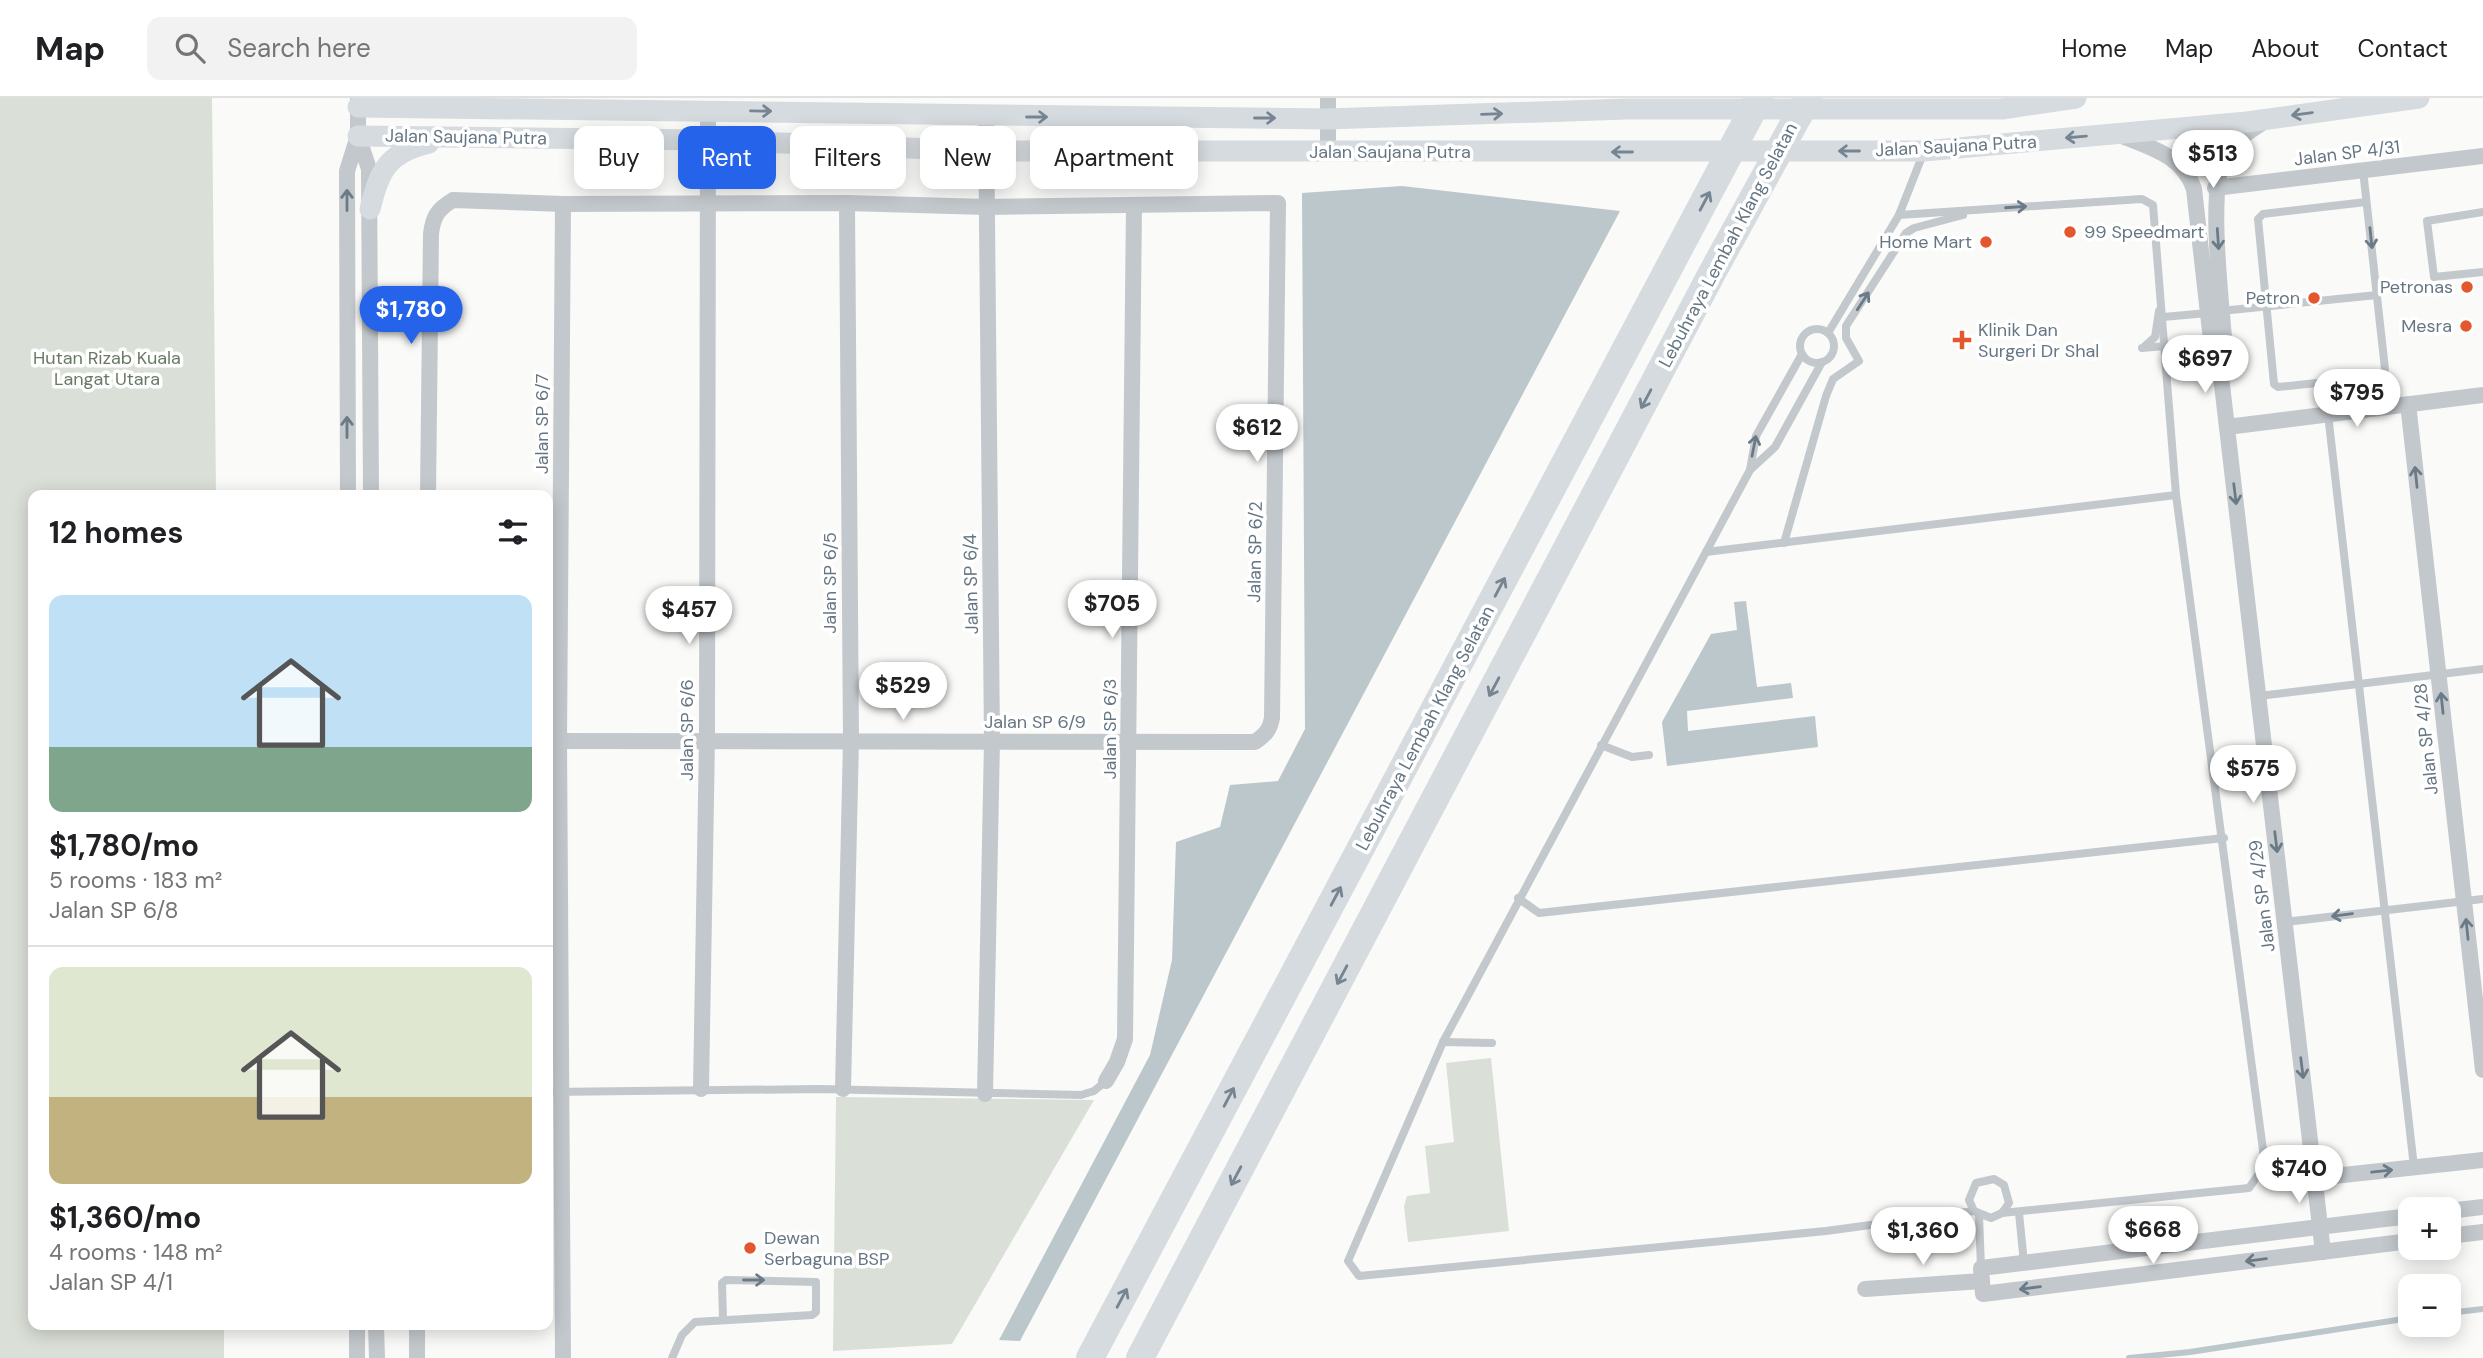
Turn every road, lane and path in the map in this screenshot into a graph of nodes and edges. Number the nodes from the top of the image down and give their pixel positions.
1 (406, 98) edge
2 (1759, 98) edge
3 (1808, 98) edge
4 (2076, 98) edge
5 (2418, 98) edge
6 (358, 102) edge
7 (1628, 104) edge
8 (1327, 108) edge
9 (448, 110) junction
10 (708, 110) junction
11 (986, 116) junction
12 (2267, 119) junction
13 (708, 126) edge
14 (985, 126) edge
15 (2118, 134) junction
16 (358, 136) junction
17 (447, 138) junction
18 (678, 140) edge
19 (776, 143) edge
20 (920, 148) edge
21 (1016, 151) edge
22 (1924, 151) junction
23 (1328, 152) junction
24 (2483, 156) edge
25 (2363, 170) junction
26 (2215, 188) junction
27 (708, 189) edge
28 (985, 189) edge
29 (2366, 202) junction
30 (708, 203) junction
31 (848, 203) junction
32 (563, 204) junction
33 (1134, 205) junction
34 (986, 207) junction
35 (370, 209) junction
36 (1982, 210) junction
37 (2483, 212) edge
38 (1899, 215) junction
39 (2483, 271) edge
40 (2377, 295) junction
41 (2161, 301) junction
42 (2267, 307) junction
43 (2215, 312) junction
44 (2162, 317) junction
45 (1828, 332) junction
46 (2218, 342) junction
47 (2165, 347) junction
48 (1802, 354) junction
49 (1822, 362) junction
50 (2483, 395) edge
51 (2408, 404) junction
52 (2328, 414) junction
53 (2227, 426) junction
54 (1750, 470) junction
55 (348, 490) edge
56 (371, 490) edge
57 (428, 490) edge
58 (2176, 495) junction
59 (1784, 543) junction
60 (1706, 552) junction
61 (2483, 669) edge
62 (2438, 674) junction
63 (2359, 684) junction
64 (2259, 696) junction
65 (1267, 733) joint
66 (707, 739) junction
67 (851, 740) junction
68 (553, 741) edge
69 (992, 741) junction
70 (1130, 742) junction
71 (1601, 745) junction
72 (1649, 755) dead end
73 (2224, 838) junction
74 (1518, 898) junction
75 (2483, 899) edge
76 (2464, 901) junction
77 (2385, 911) junction
78 (2285, 922) junction
79 (1443, 1042) junction
80 (1492, 1043) dead end
81 (2483, 1070) edge
82 (1106, 1081) joint
83 (701, 1089) junction
84 (843, 1089) junction
85 (553, 1092) edge
86 (985, 1094) junction
87 (2483, 1160) edge
88 (2414, 1167) junction
89 (2315, 1178) junction
90 (2483, 1207) edge
91 (2461, 1210) edge
92 (1977, 1213) junction
93 (2002, 1213) junction
94 (2019, 1213) junction
95 (2398, 1217) edge
96 (2320, 1227) junction
97 (2483, 1232) edge
98 (2461, 1235) edge
99 (2398, 1243) edge
100 (2323, 1252) junction
101 (2025, 1263) junction
102 (1982, 1275) junction
103 (1866, 1289) dead end
104 (723, 1319) junction
105 (357, 1330) edge
106 (376, 1330) edge
107 (417, 1330) edge
108 (357, 1358) edge
109 (377, 1358) edge
110 (417, 1358) edge
111 (563, 1358) edge
112 (672, 1358) edge
113 (1090, 1358) edge
114 (1140, 1358) edge

1 - 9 main road
113 -> 2 highway, Lebuhraya Lembah Klang Selatan
3 -> 114 highway, Lebuhraya Lembah Klang Selatan
4 - 7 main road, Jalan Saujana Putra
5 -> 12 main road, Jalan Saujana Putra
6 - 9 main road, Jalan Saujana Putra
6 - 16 street
8 -> 7 main road, Jalan Saujana Putra
11 -> 8 main road, Jalan Saujana Putra
8 - 23 street
9 - 10 main road, Jalan Saujana Putra
10 -> 11 main road, Jalan Saujana Putra
10 - 13 street, Jalan SP 6/6
11 - 14 street, Jalan SP 6/4
12 - 15 main road, Jalan Saujana Putra
12 - 26 street
15 -> 22 main road, Jalan Saujana Putra
15 - 43 street
16 - 17 main road, Jalan Saujana Putra
16 - 35 street
55 -> 16 street
17 - 18 main road, Jalan Saujana Putra
17 - 35 main road
19 - 20 main road, Jalan Saujana Putra
21 - 23 main road, Jalan Saujana Putra
22 -> 23 main road, Jalan Saujana Putra
22 - 38 lane
24 - 25 street, Jalan SP 4/31
25 - 26 street, Jalan SP 4/31
25 - 29 lane
26 -> 43 street
27 - 30 street, Jalan SP 6/6
28 - 34 street, Jalan SP 6/4
29 -> 40 lane
29 - 42 lane
30 - 31 street
30 - 32 street
30 - 66 street, Jalan SP 6/6
31 - 34 street
31 - 67 street, Jalan SP 6/5
32 - 57 street
32 - 68 street, Jalan SP 6/7
33 - 34 street
33 - 65 street, Jalan SP 6/2
33 - 70 street, Jalan SP 6/3
34 - 69 street, Jalan SP 6/4
35 - 56 street
36 - 38 lane
36 -> 41 lane
59 -> 36 lane
37 - 39 lane
38 - 45 lane
40 - 42 lane
40 - 42 lane
41 - 44 lane
41 - 47 lane
42 - 43 lane
43 - 44 lane
43 - 46 street
44 - 47 lane
45 - 48 lane
45 - 49 lane
46 - 47 lane
46 - 53 street, Jalan SP 4/29
47 - 58 lane
48 - 49 lane
54 -> 48 lane
49 - 54 lane
50 - 51 street
51 - 52 street
62 -> 51 street, Jalan SP 4/28
52 - 53 street
52 - 63 lane
53 -> 64 street, Jalan SP 4/29
54 - 60 lane
58 - 59 lane
58 - 73 lane
59 - 60 lane
60 - 71 lane
61 - 62 lane
62 - 63 lane
76 -> 62 street, Jalan SP 4/28
63 - 64 lane
63 - 77 lane
64 -> 78 street, Jalan SP 4/29
65 - 70 street, Jalan SP 6/9
66 - 67 street, Jalan SP 6/9
66 - 68 street, Jalan SP 6/9
66 - 83 street, Jalan SP 6/6
67 - 69 street, Jalan SP 6/9
67 - 84 street, Jalan SP 6/5
68 - 85 street, Jalan SP 6/7
69 - 70 street, Jalan SP 6/9
69 - 86 street, Jalan SP 6/4
70 - 82 street, Jalan SP 6/3
71 - 72 lane
71 - 74 lane
73 - 74 lane
73 - 94 lane
74 - 79 lane
75 - 76 lane
76 - 77 lane
81 -> 76 street, Jalan SP 4/28
77 -> 78 lane
77 - 88 lane
78 -> 89 street, Jalan SP 4/29
79 - 80 lane
79 - 92 lane
82 - 86 lane
83 - 84 lane
83 - 85 lane
84 - 86 lane
85 - 111 street, Jalan SP 6/7
87 - 88 street
89 -> 88 street
89 - 96 street, Jalan SP 4/29
90 - 91 street
92 - 93 lane
92 - 93 lane
92 - 102 lane
93 - 94 lane
94 - 101 lane
95 - 96 street
96 - 100 street, Jalan SP 4/29
96 - 101 street
97 - 98 street
99 - 100 street
100 -> 102 street
101 - 102 street
102 - 103 street
104 -> 104 lane
104 - 112 lane
105 - 108 street
106 - 109 street
107 - 110 street

